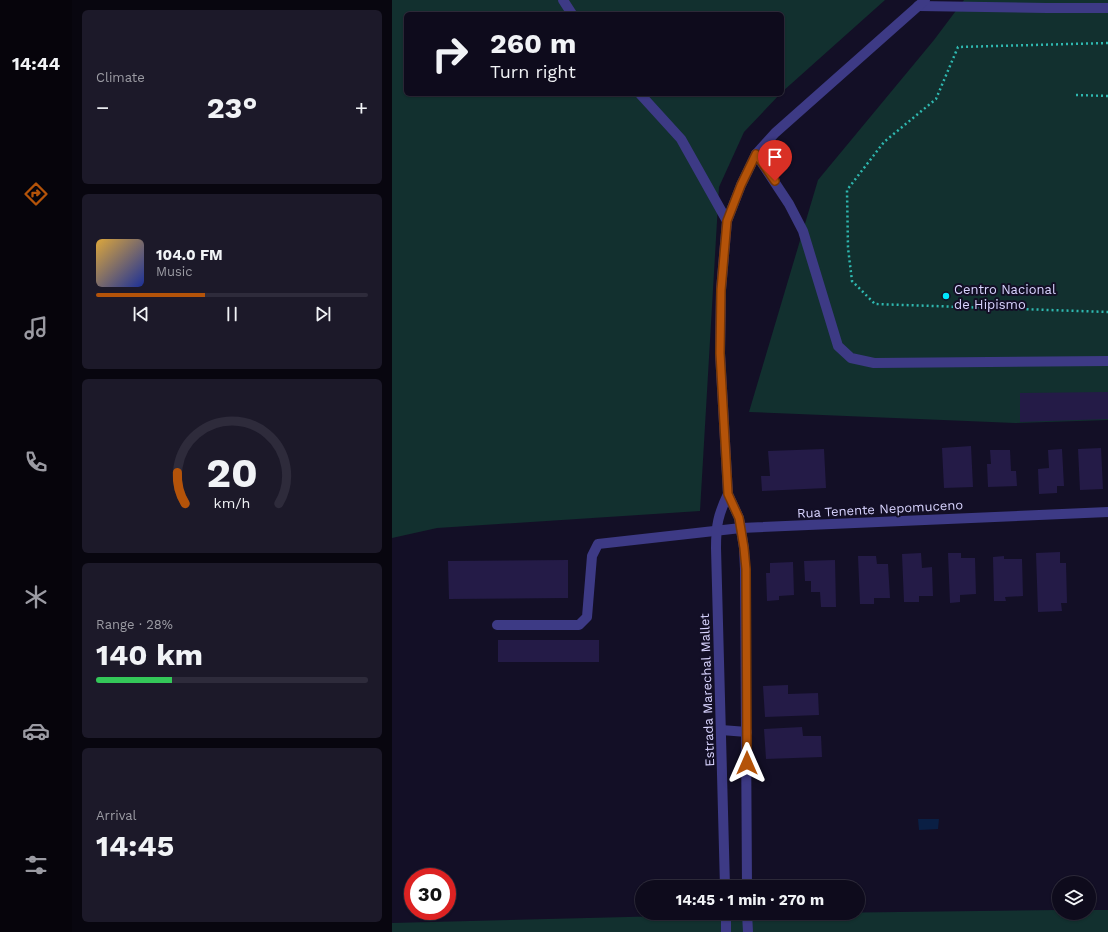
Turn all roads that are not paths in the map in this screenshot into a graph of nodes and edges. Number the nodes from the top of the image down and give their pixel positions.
1 (563, 0) edge
2 (921, 3) edge
3 (1108, 8) edge
4 (571, 12) edge
5 (642, 96) edge
6 (756, 154) junction
7 (727, 221) junction
8 (1108, 361) edge
9 (728, 494) junction
10 (1108, 512) edge
11 (741, 528) junction
12 (716, 530) junction
13 (497, 625) dead end
14 (722, 730) junction
15 (747, 732) junction
16 (725, 880) edge
17 (747, 880) edge
18 (726, 920) edge
19 (748, 920) edge
20 (726, 932) edge
21 (748, 932) edge

1 - 4 street
2 - 3 street
2 - 6 street, Estrada Marechal Mallet
5 - 7 street
6 - 7 street, Estrada Marechal Mallet
6 - 8 street
7 - 9 street, Estrada Marechal Mallet
9 - 11 street, Estrada Marechal Mallet
9 - 12 street, Estrada Marechal Mallet
10 - 11 street, Rua Tenente Nepomuceno
11 - 12 street, Rua Tenente Nepomuceno
11 - 15 street, Estrada Marechal Mallet
12 - 13 street, Rua Tenente Nepomuceno
12 - 14 street, Estrada Marechal Mallet
14 - 15 street
14 - 16 street, Estrada Marechal Mallet
15 - 17 street, Estrada Marechal Mallet
18 - 20 street
19 - 21 street

